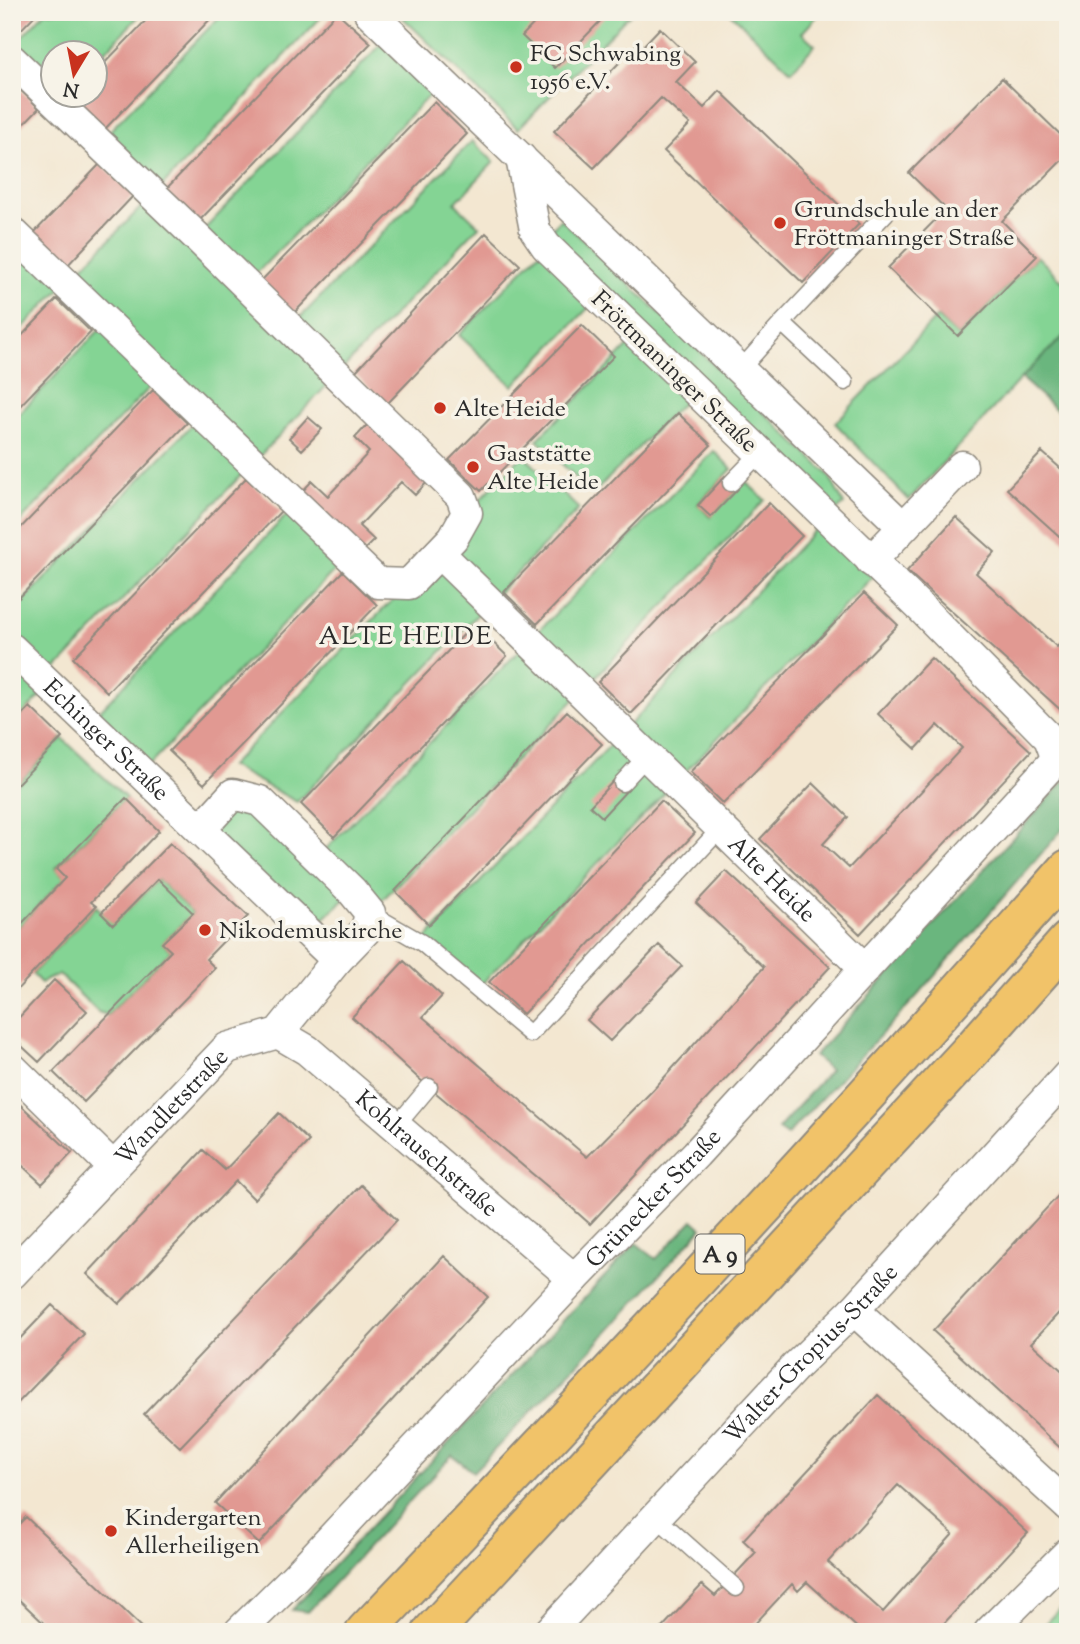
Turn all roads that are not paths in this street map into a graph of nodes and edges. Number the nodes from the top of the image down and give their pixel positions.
1 (369, 12) edge
2 (12, 60) edge
3 (521, 158) junction
4 (886, 213) dead end
5 (12, 232) edge
6 (782, 323) junction
7 (739, 371) junction
8 (845, 382) dead end
9 (760, 453) junction
10 (962, 466) dead end
11 (732, 482) dead end
12 (902, 526) junction
13 (439, 552) junction
14 (871, 561) junction
15 (12, 649) edge
16 (1055, 754) joint
17 (647, 756) junction
18 (622, 783) dead end
19 (721, 828) junction
20 (201, 829) junction
21 (1068, 869) edge
22 (370, 913) junction
23 (1068, 941) edge
24 (337, 960) junction
25 (865, 969) junction
26 (278, 1033) junction
27 (12, 1068) edge
28 (1068, 1075) edge
29 (429, 1087) dead end
30 (397, 1125) junction
31 (112, 1166) junction
32 (12, 1273) edge
33 (574, 1279) junction
34 (854, 1310) junction
35 (1068, 1506) edge
36 (656, 1517) junction
37 (1068, 1553) edge
38 (736, 1588) dead end
39 (239, 1632) edge
40 (365, 1632) edge
41 (432, 1632) edge
42 (549, 1632) edge
43 (989, 1632) edge

1 - 3 street, Fröttmaninger Straße
2 - 13 street
3 - 7 street, Fröttmaninger Straße
3 - 9 street, Fröttmaninger Straße
4 - 6 lane
5 - 13 street
6 - 7 lane
6 - 8 lane
7 - 12 street, Fröttmaninger Straße
9 - 11 lane
9 - 14 street, Fröttmaninger Straße
10 - 12 street
12 - 14 street
13 - 17 street, Alte Heide
14 - 16 street, Fröttmaninger Straße
15 - 20 street, Echinger Straße
16 - 25 street, Grünecker Straße
17 - 18 lane
17 - 19 street, Alte Heide
19 - 22 lane
19 - 25 street, Alte Heide
20 - 22 street
20 - 24 street, Echinger Straße
21 - 40 highway, A 9
22 - 24 street
23 - 41 highway, A 9
24 - 26 street
25 - 33 street, Grünecker Straße
26 - 30 street, Kohlrauschstraße
26 - 31 street, Wandletstraße
27 - 31 street
28 - 34 street, Walter-Gropius-Straße
29 - 30 lane
30 - 33 street, Kohlrauschstraße
31 - 32 street, Wandletstraße
33 - 39 street, Grünecker Straße
34 - 35 street
34 - 36 street, Walter-Gropius-Straße
36 - 38 lane
36 - 42 street, Walter-Gropius-Straße
37 - 43 street

